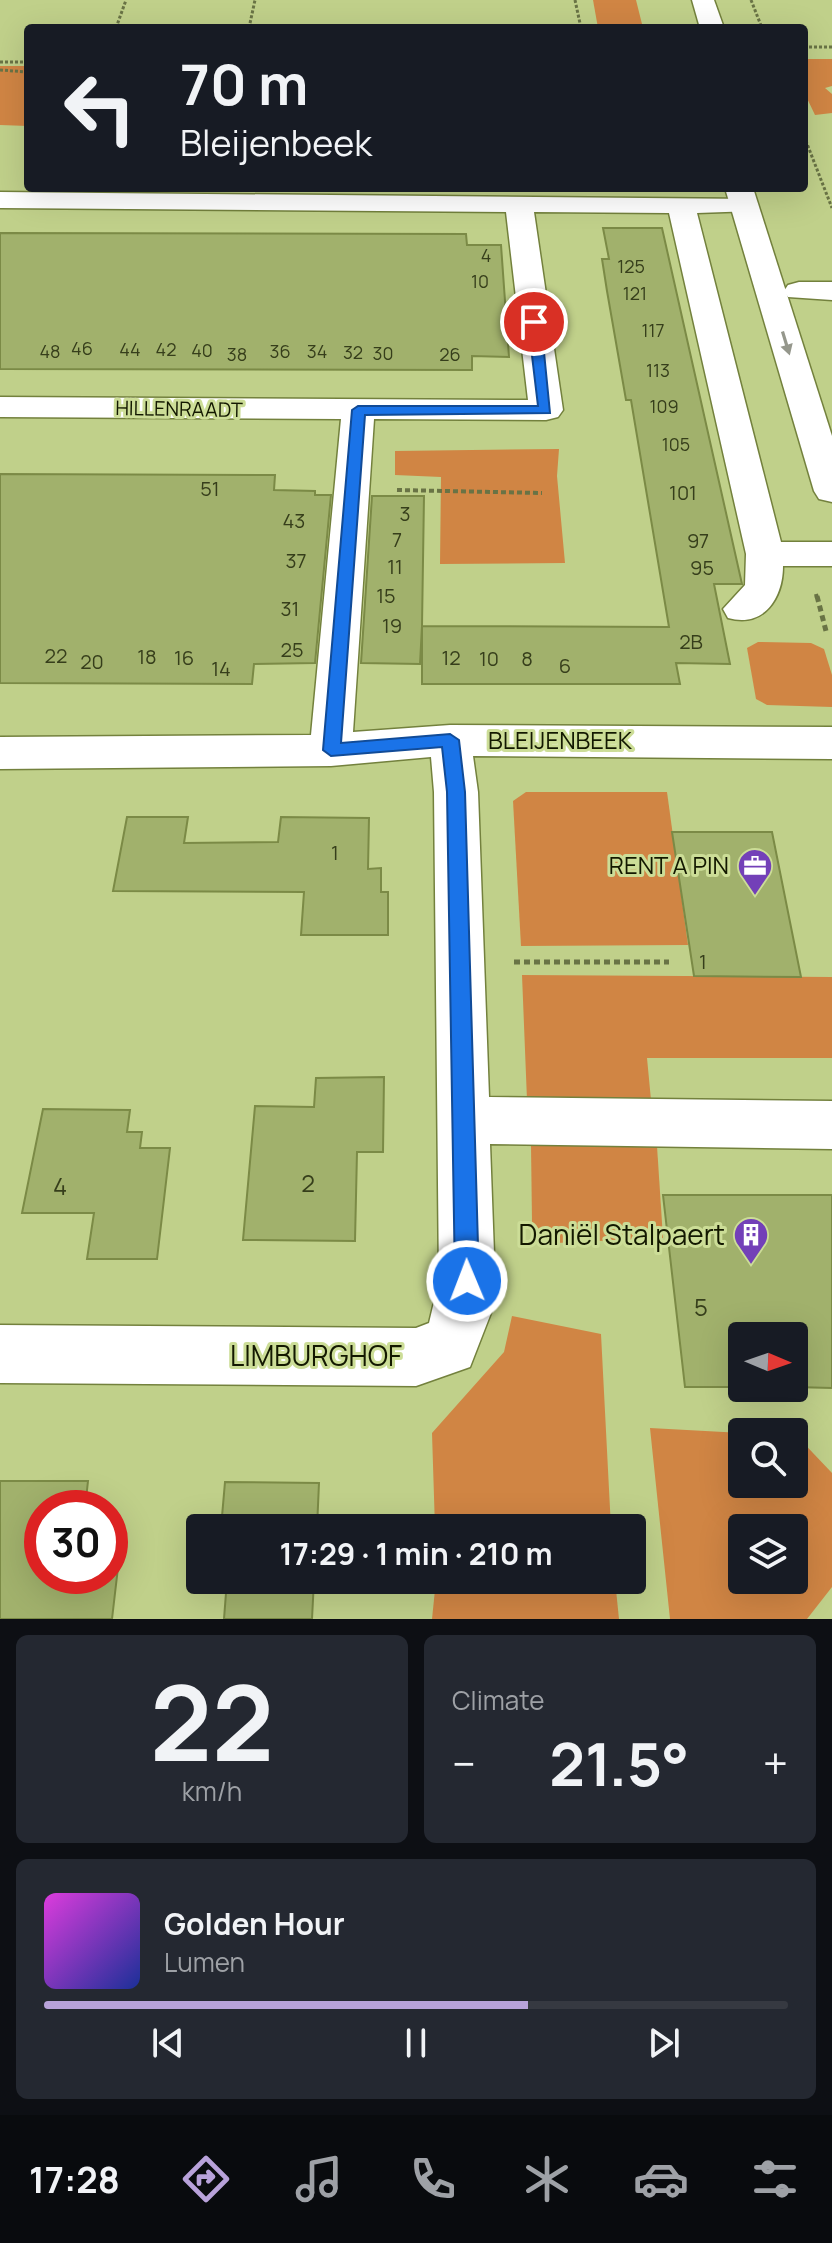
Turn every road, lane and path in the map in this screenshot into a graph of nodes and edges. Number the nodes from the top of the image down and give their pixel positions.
1 (126, 0) edge
2 (255, 0) edge
3 (575, 0) edge
4 (681, 0) edge
5 (703, 0) edge
6 (751, 0) edge
7 (117, 24) edge
8 (250, 24) edge
9 (580, 24) edge
10 (688, 24) edge
11 (711, 24) edge
12 (760, 24) edge
13 (808, 47) edge
14 (832, 47) edge
15 (0, 62) edge
16 (24, 62) edge
17 (0, 70) edge
18 (24, 72) edge
19 (808, 146) edge
20 (754, 197) edge
21 (498, 198) edge
22 (0, 200) edge
23 (681, 205) junction
24 (832, 208) edge
25 (784, 291) junction
26 (832, 291) edge
27 (823, 365) dead end
28 (0, 407) edge
29 (358, 410) junction
30 (352, 489) junction
31 (832, 491) edge
32 (542, 493) dead end
33 (765, 554) junction
34 (832, 554) edge
35 (742, 609) dead end
36 (450, 740) junction
37 (832, 743) edge
38 (331, 750) junction
39 (0, 753) edge
40 (460, 962) junction
41 (669, 962) dead end
42 (464, 1120) junction
43 (832, 1125) edge
44 (0, 1354) edge

1 - 7 path
2 - 8 path
3 - 9 path
4 - 10 street
5 - 11 street
6 - 12 path
13 - 14 path
15 - 16 path
17 - 18 path
19 - 24 path
20 - 23 street
20 - 25 street
21 - 22 street
21 - 23 street
21 - 29 street, HILLENRAADT
23 - 33 street
25 - 26 street
25 - 27 street
25 -> 31 street
28 - 29 street, HILLENRAADT
29 - 30 street
30 - 32 path
30 - 38 street
33 - 34 street
33 - 35 street
36 - 37 street, BLEIJENBEEK
36 - 38 street, BLEIJENBEEK
36 - 40 street, LIMBURGHOF
38 - 39 street, BLEIJENBEEK
40 - 41 path
40 - 42 street, LIMBURGHOF
42 - 43 street
42 - 44 street, LIMBURGHOF

